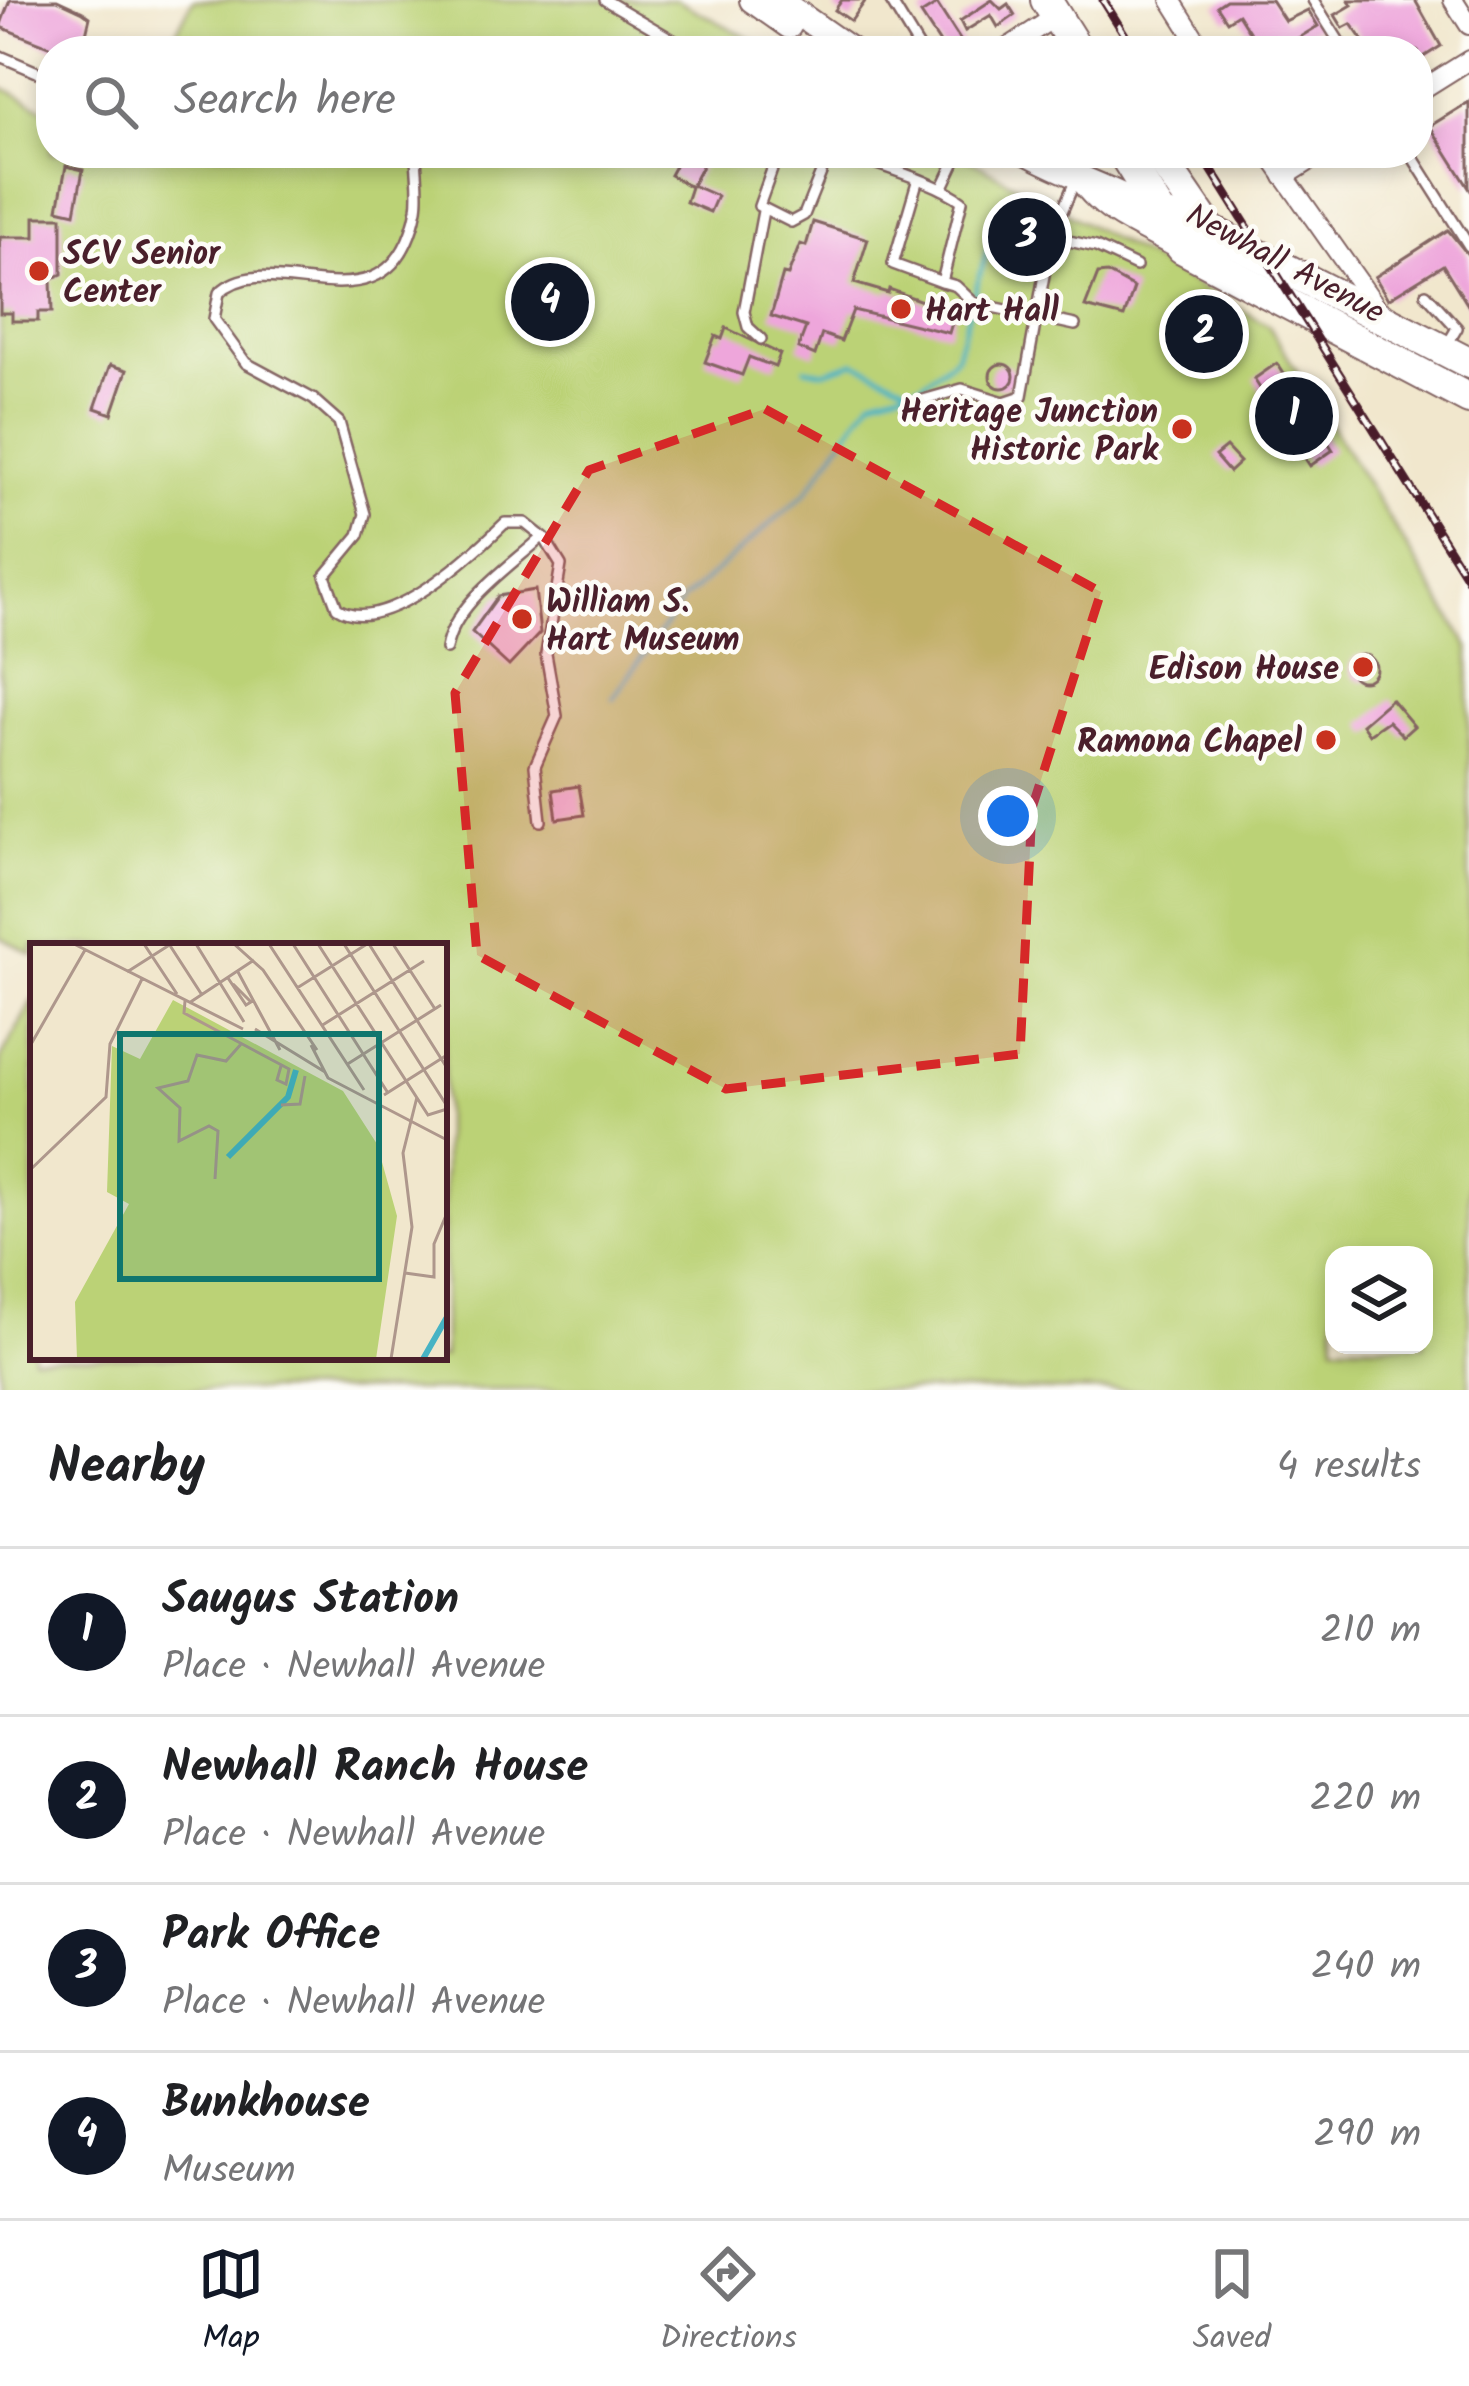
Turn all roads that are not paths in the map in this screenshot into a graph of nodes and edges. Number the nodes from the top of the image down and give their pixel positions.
1 (605, 0) edge
2 (752, 0) edge
3 (779, 0) edge
4 (890, 0) edge
5 (1171, 0) edge
6 (1313, 0) edge
7 (1453, 0) edge
8 (1051, 8) edge
9 (1469, 25) edge
10 (667, 36) edge
11 (801, 36) edge
12 (831, 36) edge
13 (912, 36) edge
14 (1020, 36) edge
15 (1069, 36) edge
16 (1194, 36) edge
17 (1336, 36) edge
18 (0, 56) edge
19 (1469, 60) edge
20 (36, 72) edge
21 (1433, 83) edge
22 (417, 168) edge
23 (772, 168) edge
24 (823, 168) edge
25 (895, 168) edge
26 (952, 168) edge
27 (1056, 168) edge
28 (1072, 168) edge
29 (1132, 168) edge
30 (1167, 168) edge
31 (1278, 168) edge
32 (1298, 168) edge
33 (1419, 168) edge
34 (1284, 177) junction
35 (1076, 179) junction
36 (917, 182) junction
37 (942, 189) junction
38 (763, 211) junction
39 (1162, 216) junction
40 (1210, 230) junction
41 (1051, 237) junction
42 (1469, 246) edge
43 (1182, 248) junction
44 (1136, 266) dead end
45 (941, 282) junction
46 (1426, 294) dead end
47 (1039, 316) junction
48 (1384, 319) junction
49 (1075, 325) dead end
50 (761, 339) dead end
51 (1456, 356) edge
52 (1469, 399) edge
53 (916, 402) dead end
54 (542, 537) junction
55 (446, 649) dead end
56 (541, 821) dead end

1 - 10 lane
2 - 11 street
3 - 12 street
4 - 13 lane
5 - 16 street
6 - 17 lane
7 - 9 street
8 - 14 street
8 - 15 main road
18 - 20 lane
19 - 21 street
22 - 54 lane
23 - 38 lane
24 - 38 lane
25 - 36 lane
26 - 37 lane
27 - 35 street, Newhall Avenue
28 - 35 street
29 - 39 main road
30 - 40 main road
31 - 34 street
32 - 34 street
33 - 42 lane
34 - 48 street
35 - 39 street, Newhall Avenue
35 - 41 lane
35 - 43 street, Newhall Avenue
36 - 37 lane
36 - 45 lane
37 - 45 lane
38 - 50 lane
39 - 40 main road, Newhall Avenue
39 - 43 main road
40 - 48 main road, Newhall Avenue
41 - 44 lane
41 - 47 lane
43 - 52 main road, Newhall Avenue
45 - 47 lane
46 - 51 lane
47 - 49 lane
47 - 53 lane
48 - 51 main road, Newhall Avenue
54 - 55 lane
54 - 56 lane

